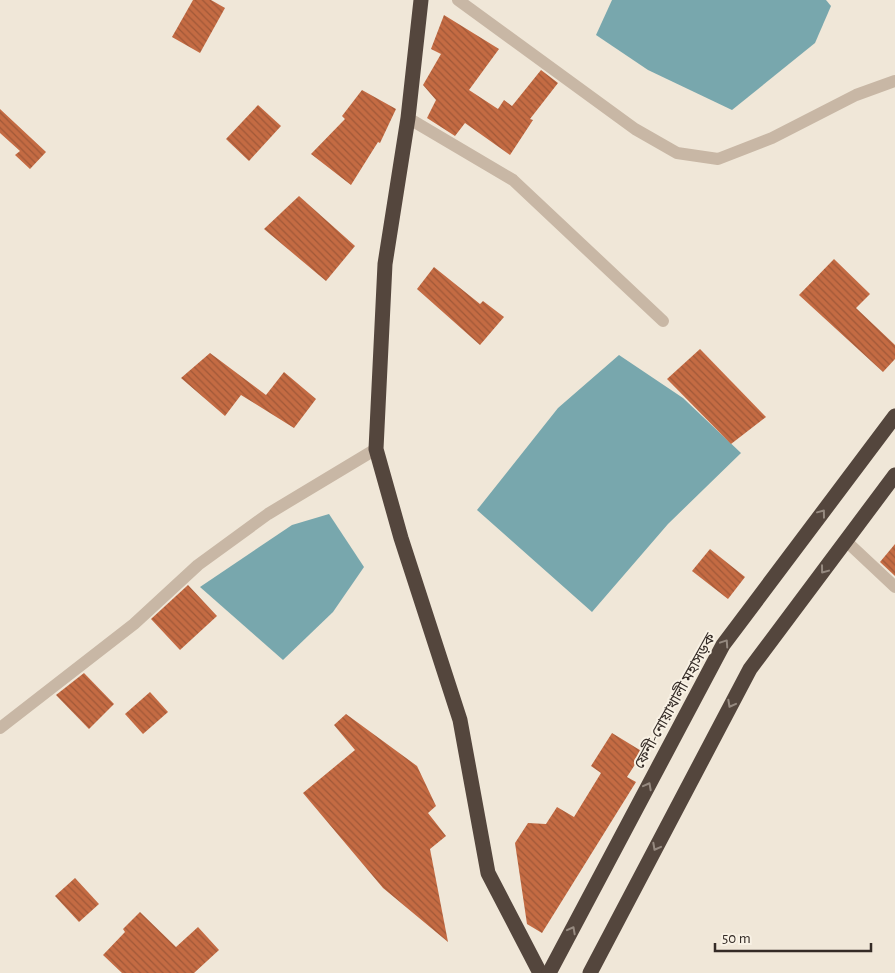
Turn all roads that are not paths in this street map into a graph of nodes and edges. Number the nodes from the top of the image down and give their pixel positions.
1 (421, 0) edge
2 (458, 0) edge
3 (895, 81) edge
4 (408, 118) junction
5 (663, 321) dead end
6 (895, 416) edge
7 (376, 449) junction
8 (895, 475) edge
9 (846, 541) junction
10 (895, 586) edge
11 (0, 728) edge
12 (540, 973) edge
13 (549, 973) edge
14 (590, 973) edge

1 - 4 highway
2 - 3 street
4 - 5 street
4 - 7 highway
13 -> 6 highway, ফেনী-নোয়াখালী মহাসড়ক
7 - 11 street
7 - 12 highway
8 - 9 highway
9 - 10 street
9 -> 14 highway

